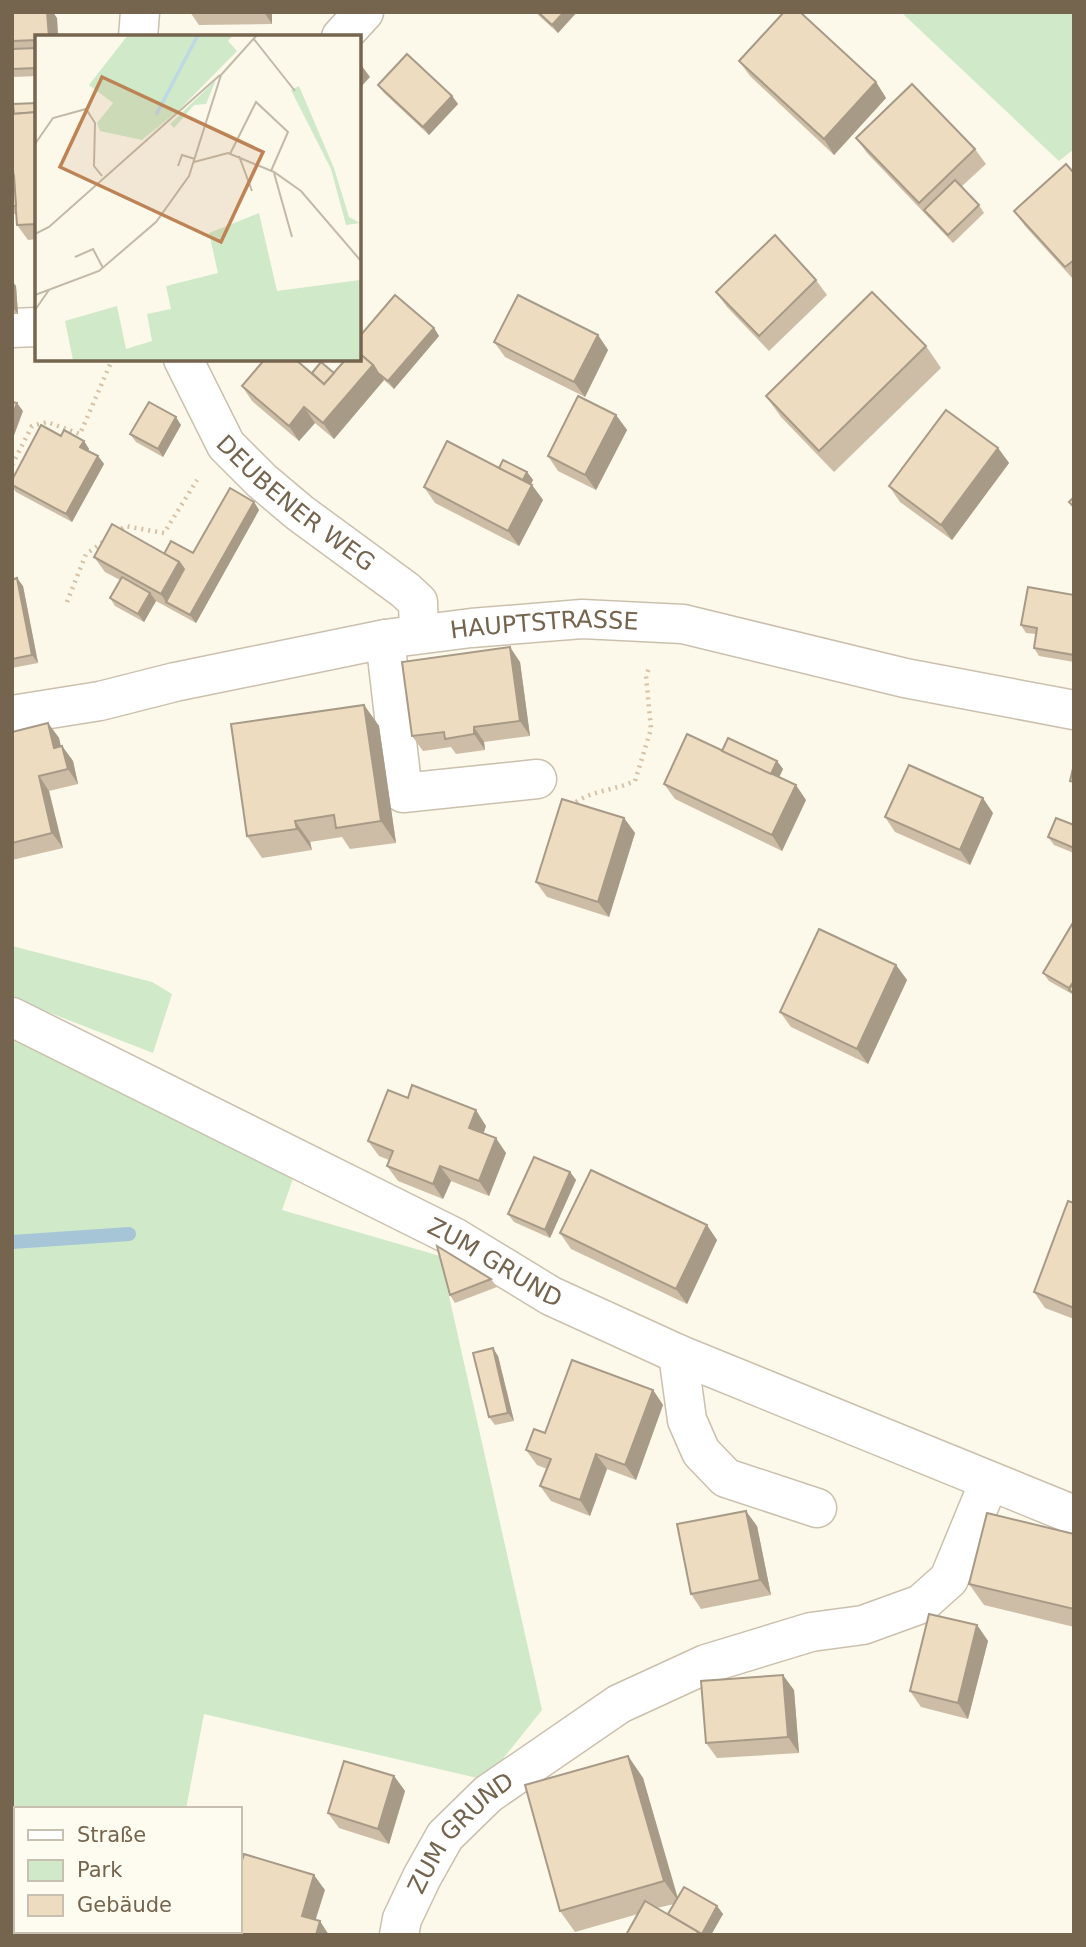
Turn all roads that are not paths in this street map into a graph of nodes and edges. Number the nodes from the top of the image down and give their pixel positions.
1 (140, 12) edge
2 (364, 12) edge
3 (138, 35) edge
4 (343, 35) edge
5 (35, 327) edge
6 (12, 328) edge
7 (184, 360) edge
8 (402, 636) junction
9 (1074, 710) edge
10 (12, 715) edge
11 (537, 779) dead end
12 (12, 1017) edge
13 (678, 1354) junction
14 (989, 1482) junction
15 (817, 1508) dead end
16 (1074, 1515) edge
17 (399, 1935) edge

1 - 3 street
2 - 4 street
5 - 6 street
7 - 8 street, DEUBENER WEG
8 - 9 street, HAUPTSTRASSE
8 - 10 street, HAUPTSTRASSE
8 - 11 street
12 - 13 street, ZUM GRUND
13 - 14 street, ZUM GRUND
13 - 15 street
14 - 16 street, ZUM GRUND
14 - 17 street, ZUM GRUND

